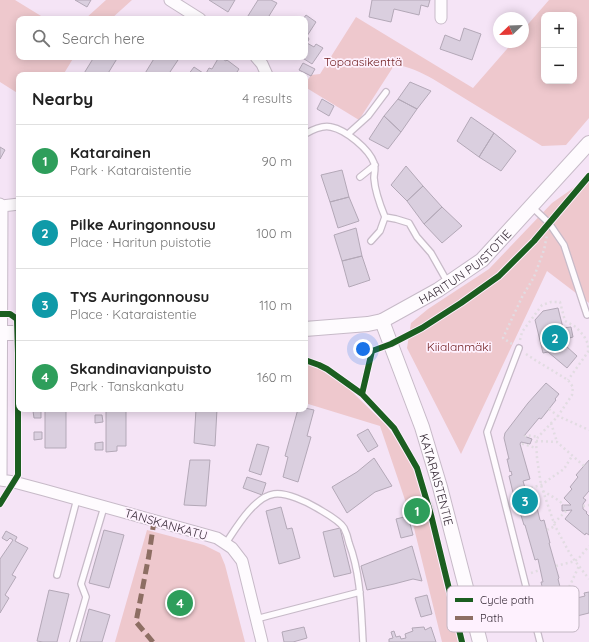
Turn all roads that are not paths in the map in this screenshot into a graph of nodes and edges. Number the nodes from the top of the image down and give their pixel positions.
1 (170, 0) edge
2 (441, 0) edge
3 (195, 16) edge
4 (441, 18) dead end
5 (259, 60) edge
6 (266, 72) edge
7 (386, 92) dead end
8 (308, 132) edge
9 (348, 134) junction
10 (589, 142) edge
11 (375, 165) junction
12 (360, 177) dead end
13 (16, 204) edge
14 (1, 205) edge
15 (531, 206) junction
16 (385, 217) junction
17 (371, 241) dead end
18 (448, 283) junction
19 (587, 314) dead end
20 (382, 321) junction
21 (308, 329) edge
22 (0, 333) edge
23 (16, 333) edge
24 (519, 348) road end
25 (0, 480) edge
26 (78, 499) junction
27 (104, 507) junction
28 (226, 543) junction
29 (57, 575) dead end
30 (466, 586) edge
31 (525, 586) edge
32 (360, 592) junction
33 (256, 619) junction
34 (477, 632) edge
35 (537, 632) edge
36 (73, 642) edge
37 (262, 642) edge
38 (363, 642) edge
39 (480, 642) edge
40 (540, 642) edge

1 - 3 street
2 - 4 street
5 - 6 street
7 - 9 lane
8 - 9 lane
9 - 11 lane
10 - 15 street, HARITUN PUISTOTIE
11 - 12 lane
11 - 16 lane
13 - 14 street
14 - 22 street
15 - 18 street, HARITUN PUISTOTIE
15 - 19 lane
16 - 17 lane
16 - 18 lane
18 - 20 street, HARITUN PUISTOTIE
20 - 21 street, HARITUN PUISTOTIE
20 - 30 street, KATARAISTENTIE
22 - 23 street
22 - 25 street
24 - 31 lane
25 - 26 street, TANSKANKATU
26 - 27 street, TANSKANKATU
26 - 29 lane
27 - 28 street, TANSKANKATU
27 - 36 lane
28 - 32 lane
28 - 33 street, TANSKANKATU
32 - 33 lane
32 - 38 lane
33 - 37 street, TANSKANKATU
34 - 39 street, KATARAISTENTIE
35 - 40 lane

